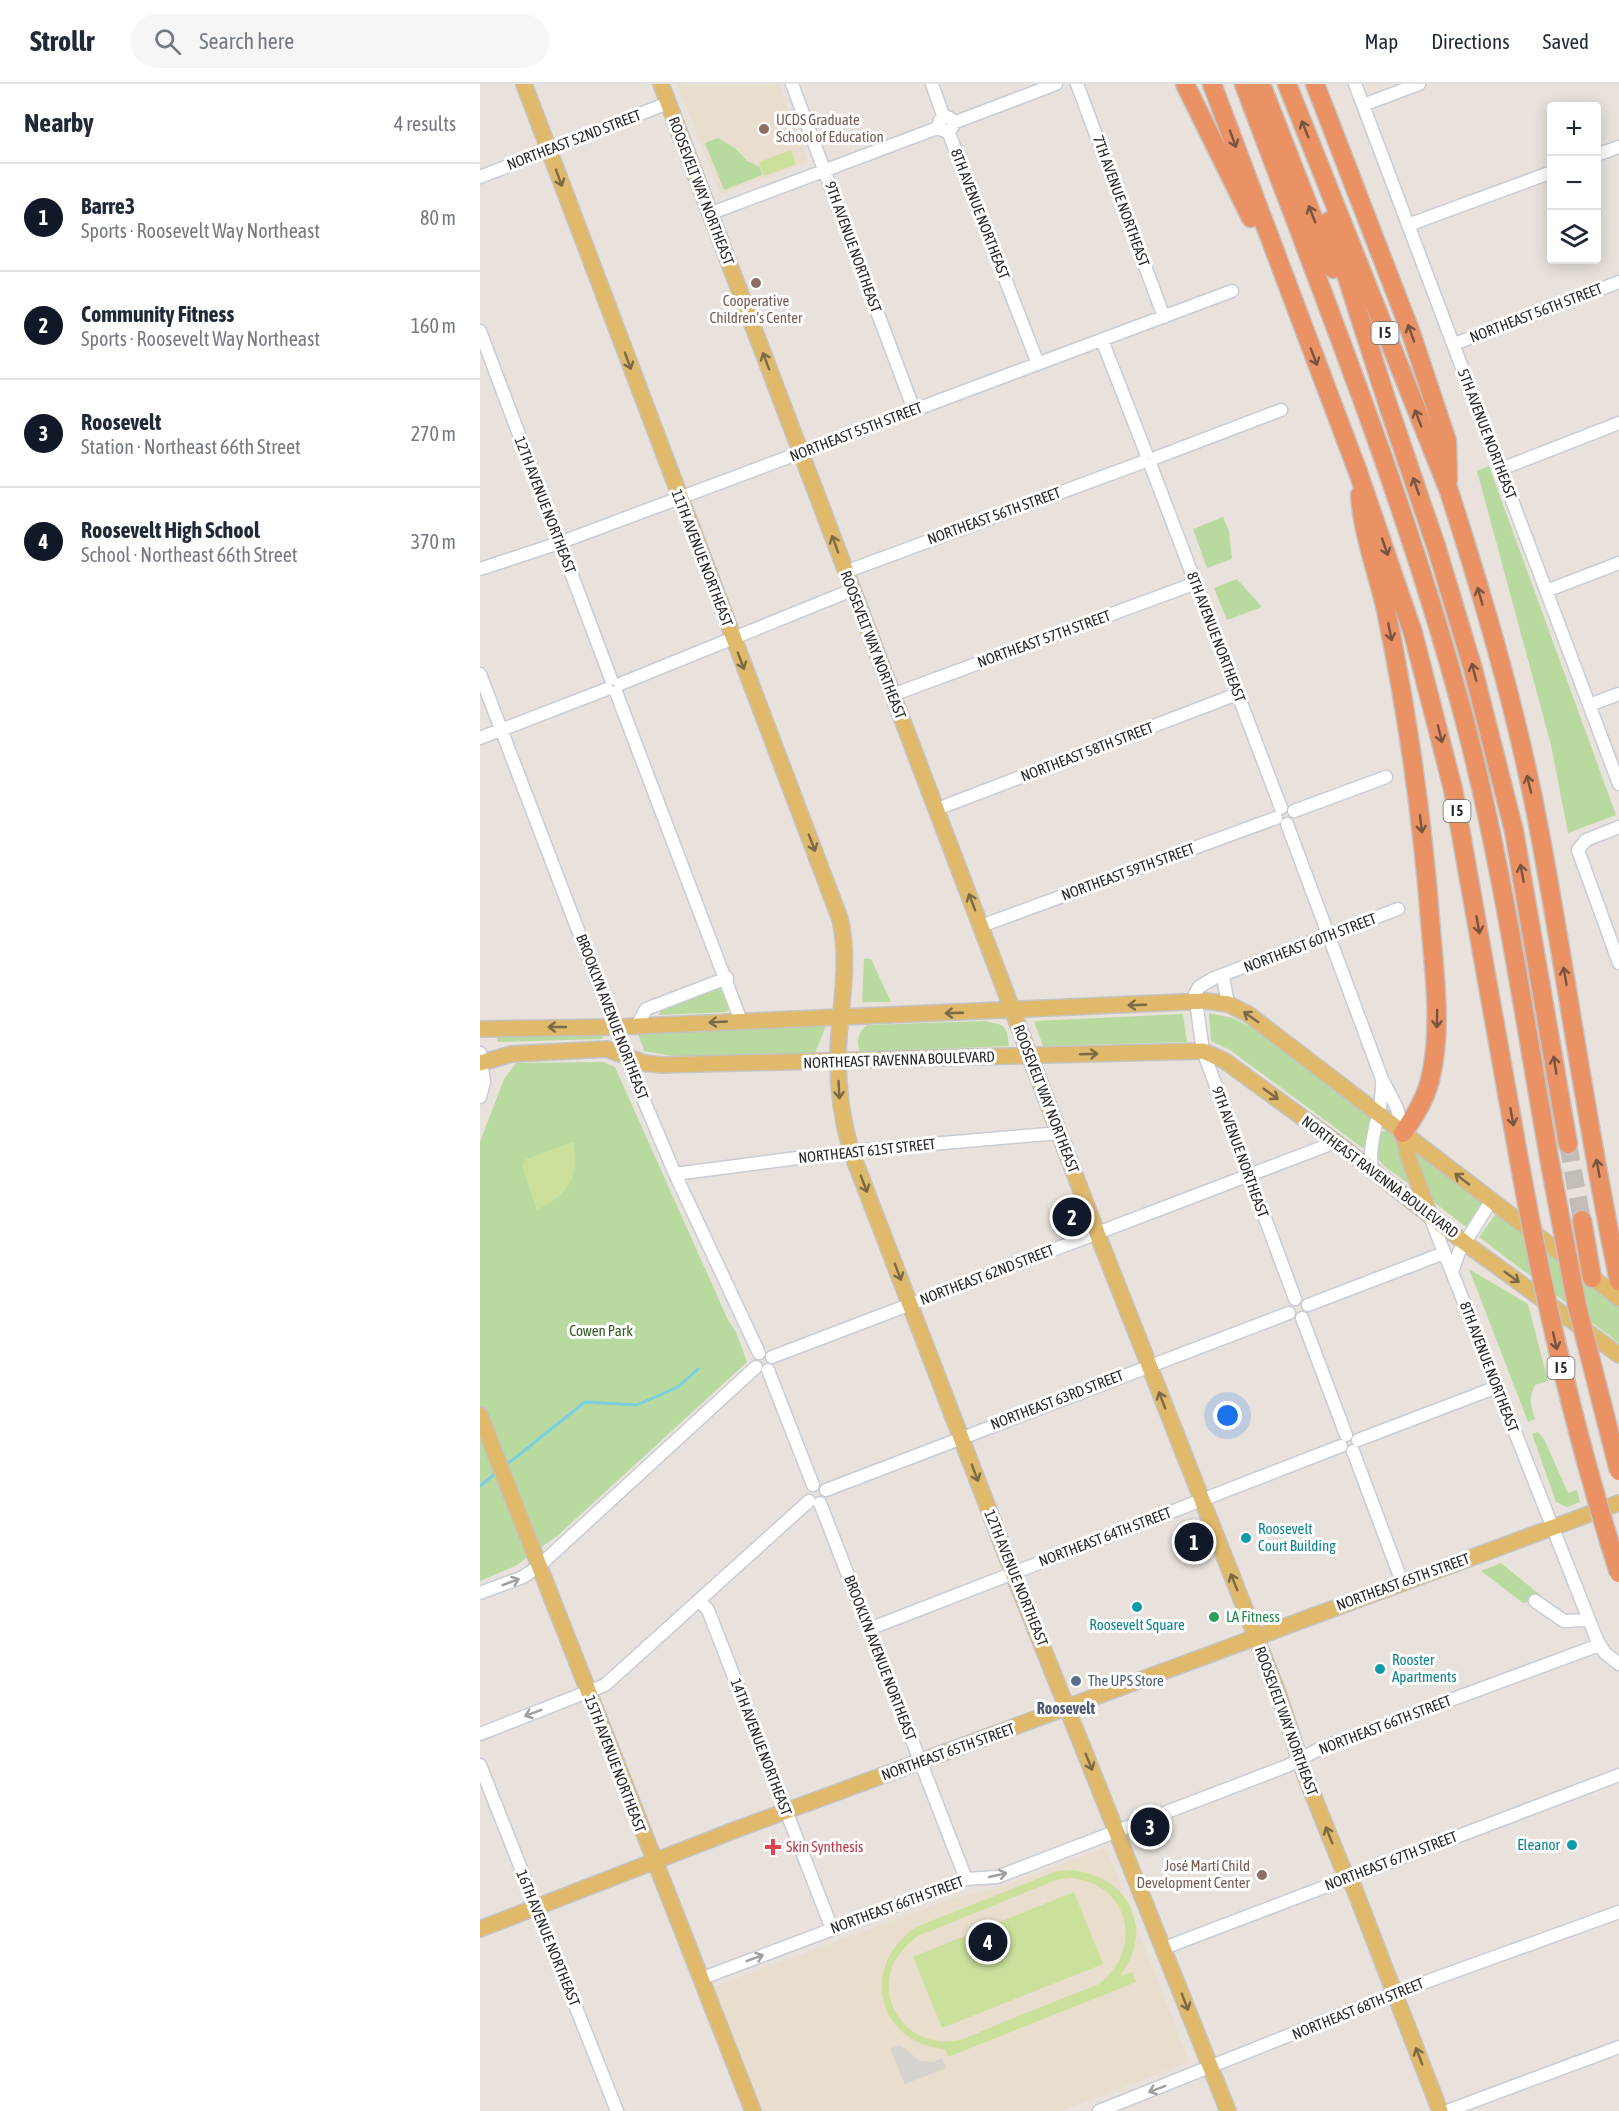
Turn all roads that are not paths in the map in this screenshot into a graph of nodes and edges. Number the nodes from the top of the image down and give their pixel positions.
1 (524, 84) edge
2 (661, 84) edge
3 (792, 84) edge
4 (932, 84) edge
5 (1056, 84) edge
6 (1077, 84) edge
7 (1185, 84) edge
8 (1212, 84) edge
9 (1244, 84) edge
10 (1261, 84) edge
11 (1287, 84) edge
12 (1317, 84) edge
13 (1355, 84) edge
14 (1419, 84) edge
15 (668, 103) junction
16 (1363, 105) junction
17 (946, 125) junction
18 (1619, 147) edge
19 (549, 149) junction
20 (1601, 153) edge
21 (825, 172) junction
22 (1547, 173) edge
23 (1324, 175) junction
24 (480, 177) edge
25 (709, 214) junction
26 (1408, 225) junction
27 (1619, 282) edge
28 (1232, 291) dead end
29 (1293, 303) junction
30 (1164, 317) junction
31 (480, 331) edge
32 (1102, 340) junction
33 (1454, 344) junction
34 (1038, 364) junction
35 (1388, 405) junction
36 (914, 410) junction
37 (1281, 410) dead end
38 (1619, 423) edge
39 (801, 453) junction
40 (1149, 460) junction
41 (1501, 469) junction
42 (1358, 472) junction
43 (1449, 491) junction
44 (679, 498) junction
45 (559, 543) junction
46 (1619, 563) edge
47 (480, 569) edge
48 (845, 572) junction
49 (1196, 583) junction
50 (852, 590) junction
51 (1546, 591) junction
52 (733, 639) junction
53 (480, 674) edge
54 (613, 686) junction
55 (1238, 694) junction
56 (1619, 694) edge
57 (892, 695) junction
58 (1589, 705) junction
59 (501, 730) junction
60 (480, 738) edge
61 (1386, 777) dead end
62 (1619, 784) edge
63 (937, 809) junction
64 (1281, 816) junction
65 (1619, 827) edge
66 (1398, 909) dead end
67 (981, 926) junction
68 (1328, 936) junction
69 (1619, 963) edge
70 (1223, 977) junction
71 (727, 978) junction
72 (1196, 1002) junction
73 (1228, 1004) junction
74 (1013, 1011) junction
75 (841, 1017) junction
76 (741, 1021) junction
77 (637, 1025) junction
78 (616, 1027) junction
79 (480, 1029) edge
80 (839, 1037) joint
81 (1203, 1051) junction
82 (1030, 1056) junction
83 (626, 1057) junction
84 (481, 1059) edge
85 (838, 1062) junction
86 (1382, 1079) junction
87 (480, 1097) edge
88 (1377, 1113) junction
89 (1059, 1133) junction
90 (1403, 1133) junction
91 (1336, 1142) junction
92 (1568, 1144) tunnel mouth
93 (851, 1151) junction
94 (1372, 1169) junction
95 (675, 1173) junction
96 (1248, 1175) junction
97 (1491, 1201) junction
98 (1429, 1213) junction
99 (1582, 1220) tunnel mouth
100 (1096, 1233) junction
101 (1465, 1242) junction
102 (1444, 1253) junction
103 (1452, 1272) junction
104 (1592, 1278) junction
105 (1619, 1281) edge
106 (1619, 1298) edge
107 (1295, 1299) junction
108 (910, 1304) junction
109 (1308, 1305) junction
110 (1289, 1312) junction
111 (1302, 1318) junction
112 (759, 1353) junction
113 (1619, 1355) edge
114 (772, 1357) junction
115 (1149, 1365) junction
116 (762, 1369) junction
117 (1497, 1387) junction
118 (480, 1415) edge
119 (961, 1437) junction
120 (1350, 1443) junction
121 (1619, 1471) edge
122 (813, 1485) junction
123 (826, 1490) junction
124 (1201, 1500) junction
125 (814, 1502) junction
126 (1619, 1503) edge
127 (1552, 1526) junction
128 (539, 1566) junction
129 (1013, 1573) junction
130 (1619, 1573) edge
131 (1402, 1582) junction
132 (480, 1593) edge
133 (700, 1601) junction
134 (1535, 1601) dead end
135 (1589, 1620) junction
136 (869, 1629) junction
137 (1255, 1636) junction
138 (1602, 1649) junction
139 (1619, 1664) edge
140 (587, 1692) junction
141 (1067, 1708) junction
142 (480, 1734) edge
143 (1301, 1759) junction
144 (920, 1762) junction
145 (480, 1765) edge
146 (1619, 1775) edge
147 (786, 1811) junction
148 (1117, 1831) junction
149 (653, 1861) junction
150 (1348, 1876) junction
151 (966, 1879) junction
152 (535, 1908) junction
153 (1619, 1912) edge
154 (480, 1929) edge
155 (832, 1929) junction
156 (1164, 1948) junction
157 (700, 1979) junction
158 (1395, 1993) junction
159 (1619, 2047) edge
160 (1211, 2068) junction
161 (617, 2111) edge
162 (753, 2111) edge
163 (1100, 2111) edge
164 (1228, 2111) edge
165 (1440, 2111) edge
166 (1448, 2111) edge

1 - 19 main road, 11TH AVENUE NORTHEAST
2 - 15 main road, ROOSEVELT WAY NORTHEAST
3 - 21 street, 9TH AVENUE NORTHEAST
4 - 17 street, 8TH AVENUE NORTHEAST
5 - 17 street
6 - 30 street, 7TH AVENUE NORTHEAST
7 - 29 highway
8 -> 29 highway, I 5
9 - 121 highway, bridge
35 -> 10 highway
23 -> 11 highway, I 5
43 -> 12 highway
13 - 16 street, 5TH AVENUE NORTHEAST
14 - 16 street
15 - 19 street, NORTHEAST 52ND STREET
15 - 25 main road, ROOSEVELT WAY NORTHEAST
16 - 26 street, 5TH AVENUE NORTHEAST
17 - 21 street
17 - 34 street, 8TH AVENUE NORTHEAST
18 - 20 street
19 - 24 street, NORTHEAST 52ND STREET
19 -> 44 main road, 11TH AVENUE NORTHEAST
21 - 25 street
21 - 36 street, 9TH AVENUE NORTHEAST
22 - 26 street
23 - 35 highway
43 -> 23 highway, I 5
39 -> 25 main road, ROOSEVELT WAY NORTHEAST
26 - 33 street, 5TH AVENUE NORTHEAST
27 - 33 street, NORTHEAST 56TH STREET
28 - 30 street, NORTHEAST 55TH STREET
29 -> 42 highway, I 5
30 - 32 street, NORTHEAST 55TH STREET
31 - 45 street, 12TH AVENUE NORTHEAST
32 - 34 street, NORTHEAST 55TH STREET
32 - 40 street, 8TH AVENUE NORTHEAST
33 - 41 street, 5TH AVENUE NORTHEAST
34 - 36 street, NORTHEAST 55TH STREET
92 -> 35 highway
36 - 39 street, NORTHEAST 55TH STREET
37 - 40 street, NORTHEAST 56TH STREET
38 - 41 street
39 - 44 street, NORTHEAST 55TH STREET
48 -> 39 main road, ROOSEVELT WAY NORTHEAST
40 - 48 street, NORTHEAST 56TH STREET
40 - 49 street, 8TH AVENUE NORTHEAST
41 - 51 street, 5TH AVENUE NORTHEAST
42 -> 90 highway
42 -> 130 highway, I 5, bridge
105 -> 43 highway, I 5
44 - 45 street, NORTHEAST 55TH STREET
44 - 52 main road, 11TH AVENUE NORTHEAST
45 - 47 street, NORTHEAST 55TH STREET
45 - 54 street, 12TH AVENUE NORTHEAST
46 - 51 street
48 - 50 main road, ROOSEVELT WAY NORTHEAST
49 - 55 street, 8TH AVENUE NORTHEAST
49 - 57 street, NORTHEAST 57TH STREET
50 - 52 street
50 - 57 main road, ROOSEVELT WAY NORTHEAST
51 - 58 street, 5TH AVENUE NORTHEAST
52 - 54 street
52 -> 75 main road, 11TH AVENUE NORTHEAST
53 - 59 street, BROOKLYN AVENUE NORTHEAST
54 - 59 street
54 - 71 street, 12TH AVENUE NORTHEAST
55 - 63 street, NORTHEAST 58TH STREET
55 - 64 street, 8TH AVENUE NORTHEAST
56 - 58 street
57 - 63 main road, ROOSEVELT WAY NORTHEAST
58 - 62 street, 5TH AVENUE NORTHEAST
59 - 60 street
59 - 78 street, BROOKLYN AVENUE NORTHEAST
61 - 64 street
67 -> 63 main road, ROOSEVELT WAY NORTHEAST
64 - 67 street, NORTHEAST 59TH STREET
64 - 68 street, 8TH AVENUE NORTHEAST
65 - 69 street
66 - 68 street, NORTHEAST 60TH STREET
67 - 74 main road, ROOSEVELT WAY NORTHEAST
68 - 70 street, NORTHEAST 60TH STREET
68 - 86 street, 8TH AVENUE NORTHEAST
70 - 72 street, NORTHEAST 60TH STREET
70 - 73 street
71 - 76 street, 12TH AVENUE NORTHEAST
71 - 77 street
72 - 73 main road
72 -> 74 main road
72 - 81 street, 9TH AVENUE NORTHEAST
88 -> 73 main road
74 -> 75 main road
74 - 82 main road, ROOSEVELT WAY NORTHEAST
75 - 76 main road
75 - 80 main road, 11TH AVENUE NORTHEAST
76 -> 77 main road
77 - 78 main road
78 -> 79 main road
78 - 83 street, BROOKLYN AVENUE NORTHEAST
80 - 85 main road, 12TH AVENUE NORTHEAST
82 -> 81 main road, NORTHEAST RAVENNA BOULEVARD
81 -> 91 main road, NORTHEAST RAVENNA BOULEVARD
81 - 96 street, 9TH AVENUE NORTHEAST
82 - 85 main road, NORTHEAST RAVENNA BOULEVARD
82 - 89 main road, ROOSEVELT WAY NORTHEAST
83 - 84 main road, NORTHEAST RAVENNA BOULEVARD
83 - 85 main road, NORTHEAST RAVENNA BOULEVARD
83 - 95 street, BROOKLYN AVENUE NORTHEAST
84 - 87 street
85 -> 93 main road, 12TH AVENUE NORTHEAST
86 - 88 street, 8TH AVENUE NORTHEAST
86 - 90 street, 8TH AVENUE NORTHEAST
88 - 90 main road
88 - 94 street, 8TH AVENUE NORTHEAST
89 - 93 street, NORTHEAST 61ST STREET
89 - 100 main road, ROOSEVELT WAY NORTHEAST
97 -> 90 main road
90 - 98 main road, 8TH AVENUE NORTHEAST
91 - 94 main road, NORTHEAST RAVENNA BOULEVARD
91 - 96 street, NORTHEAST 62ND STREET
93 - 95 street, NORTHEAST 61ST STREET
93 -> 108 main road, 12TH AVENUE NORTHEAST
94 - 98 main road, NORTHEAST RAVENNA BOULEVARD
95 - 112 street, BROOKLYN AVENUE NORTHEAST
96 - 100 street, NORTHEAST 62ND STREET
96 - 107 street, 9TH AVENUE NORTHEAST
97 - 101 street
97 - 104 main road
98 - 101 main road, NORTHEAST RAVENNA BOULEVARD
98 - 102 street, 8TH AVENUE NORTHEAST
99 - 104 highway
100 - 108 street, NORTHEAST 62ND STREET
100 - 115 main road, ROOSEVELT WAY NORTHEAST
101 - 103 street
101 -> 113 main road, NORTHEAST RAVENNA BOULEVARD
102 - 103 street, 8TH AVENUE NORTHEAST
102 - 109 street
103 - 117 street, 8TH AVENUE NORTHEAST
104 - 106 main road
107 - 109 street
107 - 110 street
108 - 114 street, NORTHEAST 62ND STREET
108 - 119 main road, 12TH AVENUE NORTHEAST
109 - 111 street
110 - 111 street
110 - 115 street, NORTHEAST 63RD STREET
111 - 120 street
112 - 114 street
112 - 116 street
114 - 116 street
115 - 119 street, NORTHEAST 63RD STREET
124 -> 115 main road, ROOSEVELT WAY NORTHEAST
116 - 122 street
116 - 128 street
117 - 120 street, NORTHEAST 64TH STREET
117 - 127 street, 8TH AVENUE NORTHEAST
118 - 128 main road, 15TH AVENUE NORTHEAST
119 - 123 street, NORTHEAST 63RD STREET
119 -> 129 main road, 12TH AVENUE NORTHEAST
120 - 124 street, NORTHEAST 64TH STREET
120 - 131 street
122 - 123 street
122 - 125 street
123 - 125 street
124 - 129 street, NORTHEAST 64TH STREET
137 -> 124 main road, ROOSEVELT WAY NORTHEAST
125 - 133 street
125 - 136 street, BROOKLYN AVENUE NORTHEAST
126 - 127 main road, NORTHEAST 65TH STREET
127 - 131 main road, NORTHEAST 65TH STREET
127 - 135 street, 8TH AVENUE NORTHEAST
132 -> 128 street
128 - 140 main road, 15TH AVENUE NORTHEAST
129 - 136 street, NORTHEAST 64TH STREET
129 - 141 main road, 12TH AVENUE NORTHEAST
131 - 137 main road, NORTHEAST 65TH STREET
133 - 140 street
133 - 147 street, 14TH AVENUE NORTHEAST
134 - 135 street
135 - 138 street, 8TH AVENUE NORTHEAST
136 - 144 street, BROOKLYN AVENUE NORTHEAST
137 - 141 main road, NORTHEAST 65TH STREET
137 - 143 main road, ROOSEVELT WAY NORTHEAST
138 - 139 street
138 - 143 street, NORTHEAST 66TH STREET
140 -> 142 street
140 - 149 main road, 15TH AVENUE NORTHEAST
141 - 144 main road, NORTHEAST 65TH STREET
141 -> 148 main road, 12TH AVENUE NORTHEAST
143 - 148 street, NORTHEAST 66TH STREET
150 -> 143 main road, ROOSEVELT WAY NORTHEAST
144 - 147 main road, NORTHEAST 65TH STREET
144 - 151 street, BROOKLYN AVENUE NORTHEAST
145 - 152 street, 16TH AVENUE NORTHEAST
146 - 150 street, NORTHEAST 67TH STREET
147 - 149 main road, NORTHEAST 65TH STREET
147 - 155 street, 14TH AVENUE NORTHEAST
151 -> 148 street, NORTHEAST 66TH STREET
148 - 156 main road, 12TH AVENUE NORTHEAST
149 - 152 main road, NORTHEAST 65TH STREET
149 - 157 main road, 15TH AVENUE NORTHEAST
150 - 156 street, NORTHEAST 67TH STREET
150 - 158 main road, ROOSEVELT WAY NORTHEAST
151 - 155 street, NORTHEAST 66TH STREET
152 - 154 main road, NORTHEAST 65TH STREET
152 - 161 street, 16TH AVENUE NORTHEAST
153 - 158 street, NORTHEAST 68TH STREET
157 -> 155 street, NORTHEAST 66TH STREET
156 -> 160 main road, 12TH AVENUE NORTHEAST
157 - 162 main road, 15TH AVENUE NORTHEAST
158 - 160 street, NORTHEAST 68TH STREET
165 -> 158 main road, ROOSEVELT WAY NORTHEAST
159 - 166 street
160 -> 163 street, NORTHEAST 68TH STREET
160 - 164 main road, 12TH AVENUE NORTHEAST

